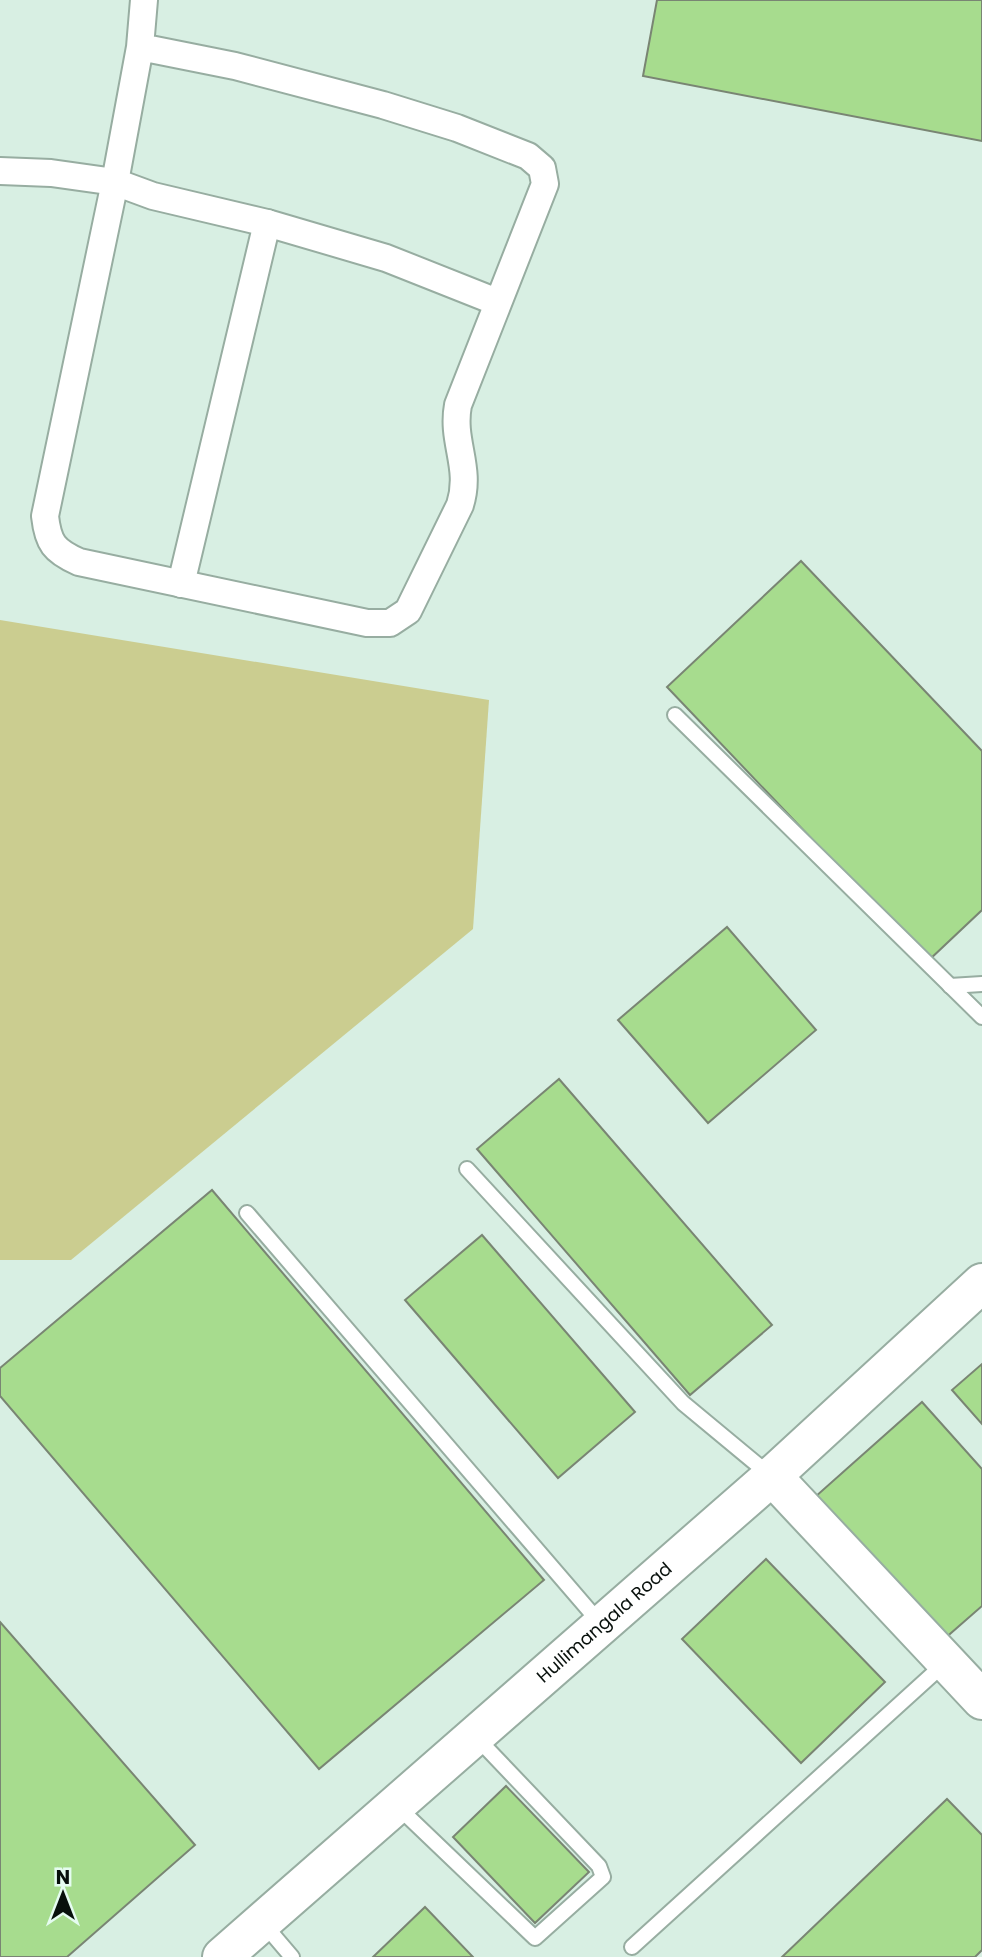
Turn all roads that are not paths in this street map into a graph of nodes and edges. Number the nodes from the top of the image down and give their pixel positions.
1 (144, 0) edge
2 (140, 47) junction
3 (0, 172) edge
4 (115, 182) junction
5 (268, 223) junction
6 (497, 302) junction
7 (181, 584) junction
8 (675, 715) dead end
9 (982, 984) edge
10 (950, 986) junction
11 (982, 1017) edge
12 (467, 1169) dead end
13 (247, 1213) dead end
14 (982, 1283) edge
15 (772, 1476) junction
16 (601, 1625) junction
17 (946, 1662) junction
18 (982, 1700) edge
19 (475, 1736) junction
20 (397, 1805) junction
21 (262, 1922) junction
22 (632, 1947) dead end
23 (222, 1957) edge
24 (292, 1957) edge

1 - 2 street
2 - 4 street
2 - 6 street
3 - 4 street
4 - 5 street
4 - 7 street
5 - 6 street
5 - 7 street
6 - 7 street
8 - 10 lane
9 - 10 lane
10 - 11 lane
12 - 15 lane
13 - 16 lane
14 - 15 street, Hullimangala Road
15 - 16 street, Hullimangala Road
15 - 17 street
16 - 19 street, Hullimangala Road
17 - 18 street
17 - 22 lane
19 - 20 street, Hullimangala Road
19 - 20 lane
20 - 21 street, Hullimangala Road
21 - 23 street, Hullimangala Road
21 - 24 lane

